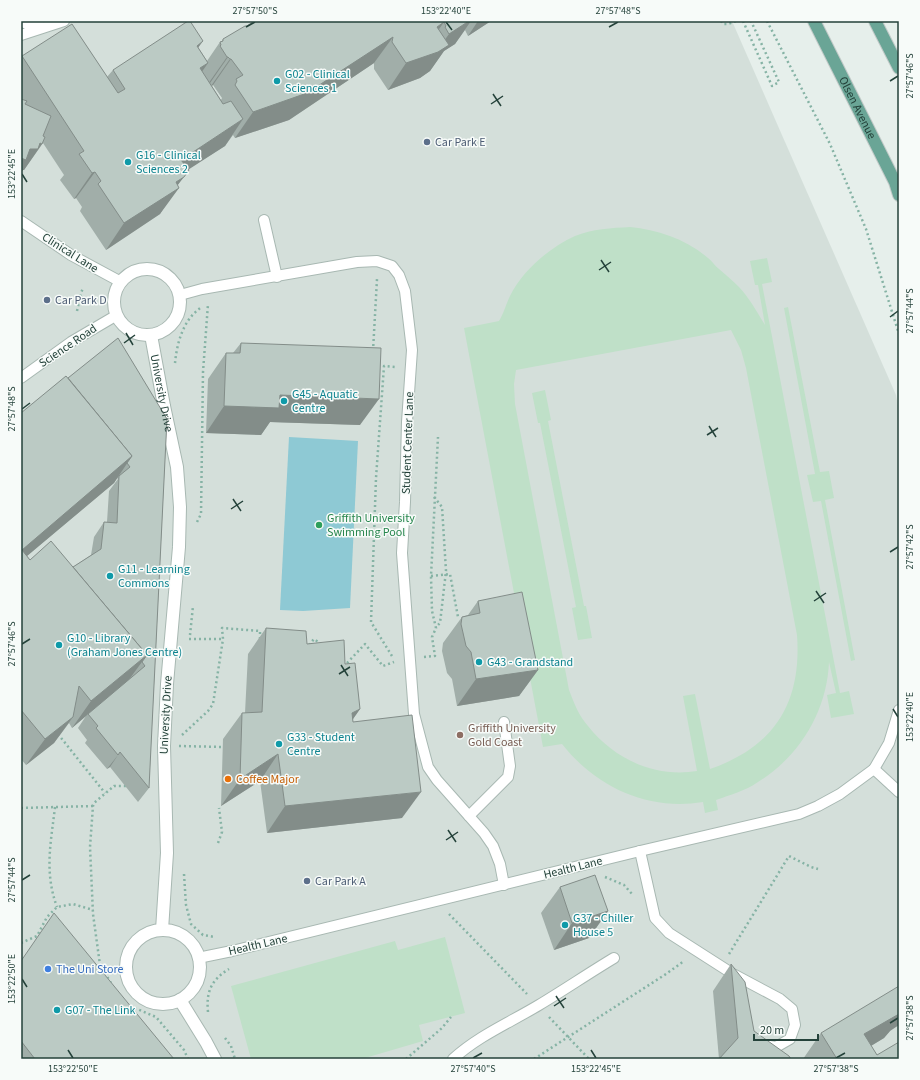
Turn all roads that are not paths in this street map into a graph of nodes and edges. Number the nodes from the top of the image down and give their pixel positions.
1 (22, 21) edge
2 (64, 21) edge
3 (814, 21) edge
4 (875, 21) edge
5 (46, 27) junction
6 (21, 35) edge
7 (899, 68) edge
8 (899, 195) edge
9 (264, 220) dead end
10 (21, 221) edge
11 (277, 277) junction
12 (121, 282) junction
13 (180, 296) junction
14 (117, 315) junction
15 (151, 335) junction
16 (21, 378) edge
17 (899, 710) edge
18 (504, 722) dead end
19 (874, 768) junction
20 (899, 792) edge
21 (469, 816) junction
22 (640, 851) junction
23 (504, 885) junction
24 (162, 930) junction
25 (198, 958) junction
26 (614, 958) dead end
27 (733, 974) junction
28 (739, 987) edge
29 (180, 1000) junction
30 (756, 1038) edge
31 (215, 1059) edge
32 (453, 1059) edge

1 - 5 lane
2 - 5 lane
3 - 8 main road, Olsen Avenue
4 - 7 main road
5 - 6 lane
9 - 11 lane
10 - 12 lane, Clinical Lane
11 - 13 lane, Student Center Lane
11 - 21 lane, Student Center Lane
12 - 13 street
12 - 14 street
13 - 15 street
14 - 15 street
14 - 16 lane, Science Road
15 - 24 street, University Drive
17 - 19 lane, Health Lane
18 - 21 lane
19 - 20 lane
19 - 22 lane, Health Lane
21 - 23 lane, Student Center Lane
22 - 23 lane, Health Lane
22 - 27 lane
23 - 25 lane, Health Lane
24 - 25 street
24 - 29 street
25 - 29 street
26 - 32 lane
27 - 28 lane
27 - 30 lane
29 - 31 street

